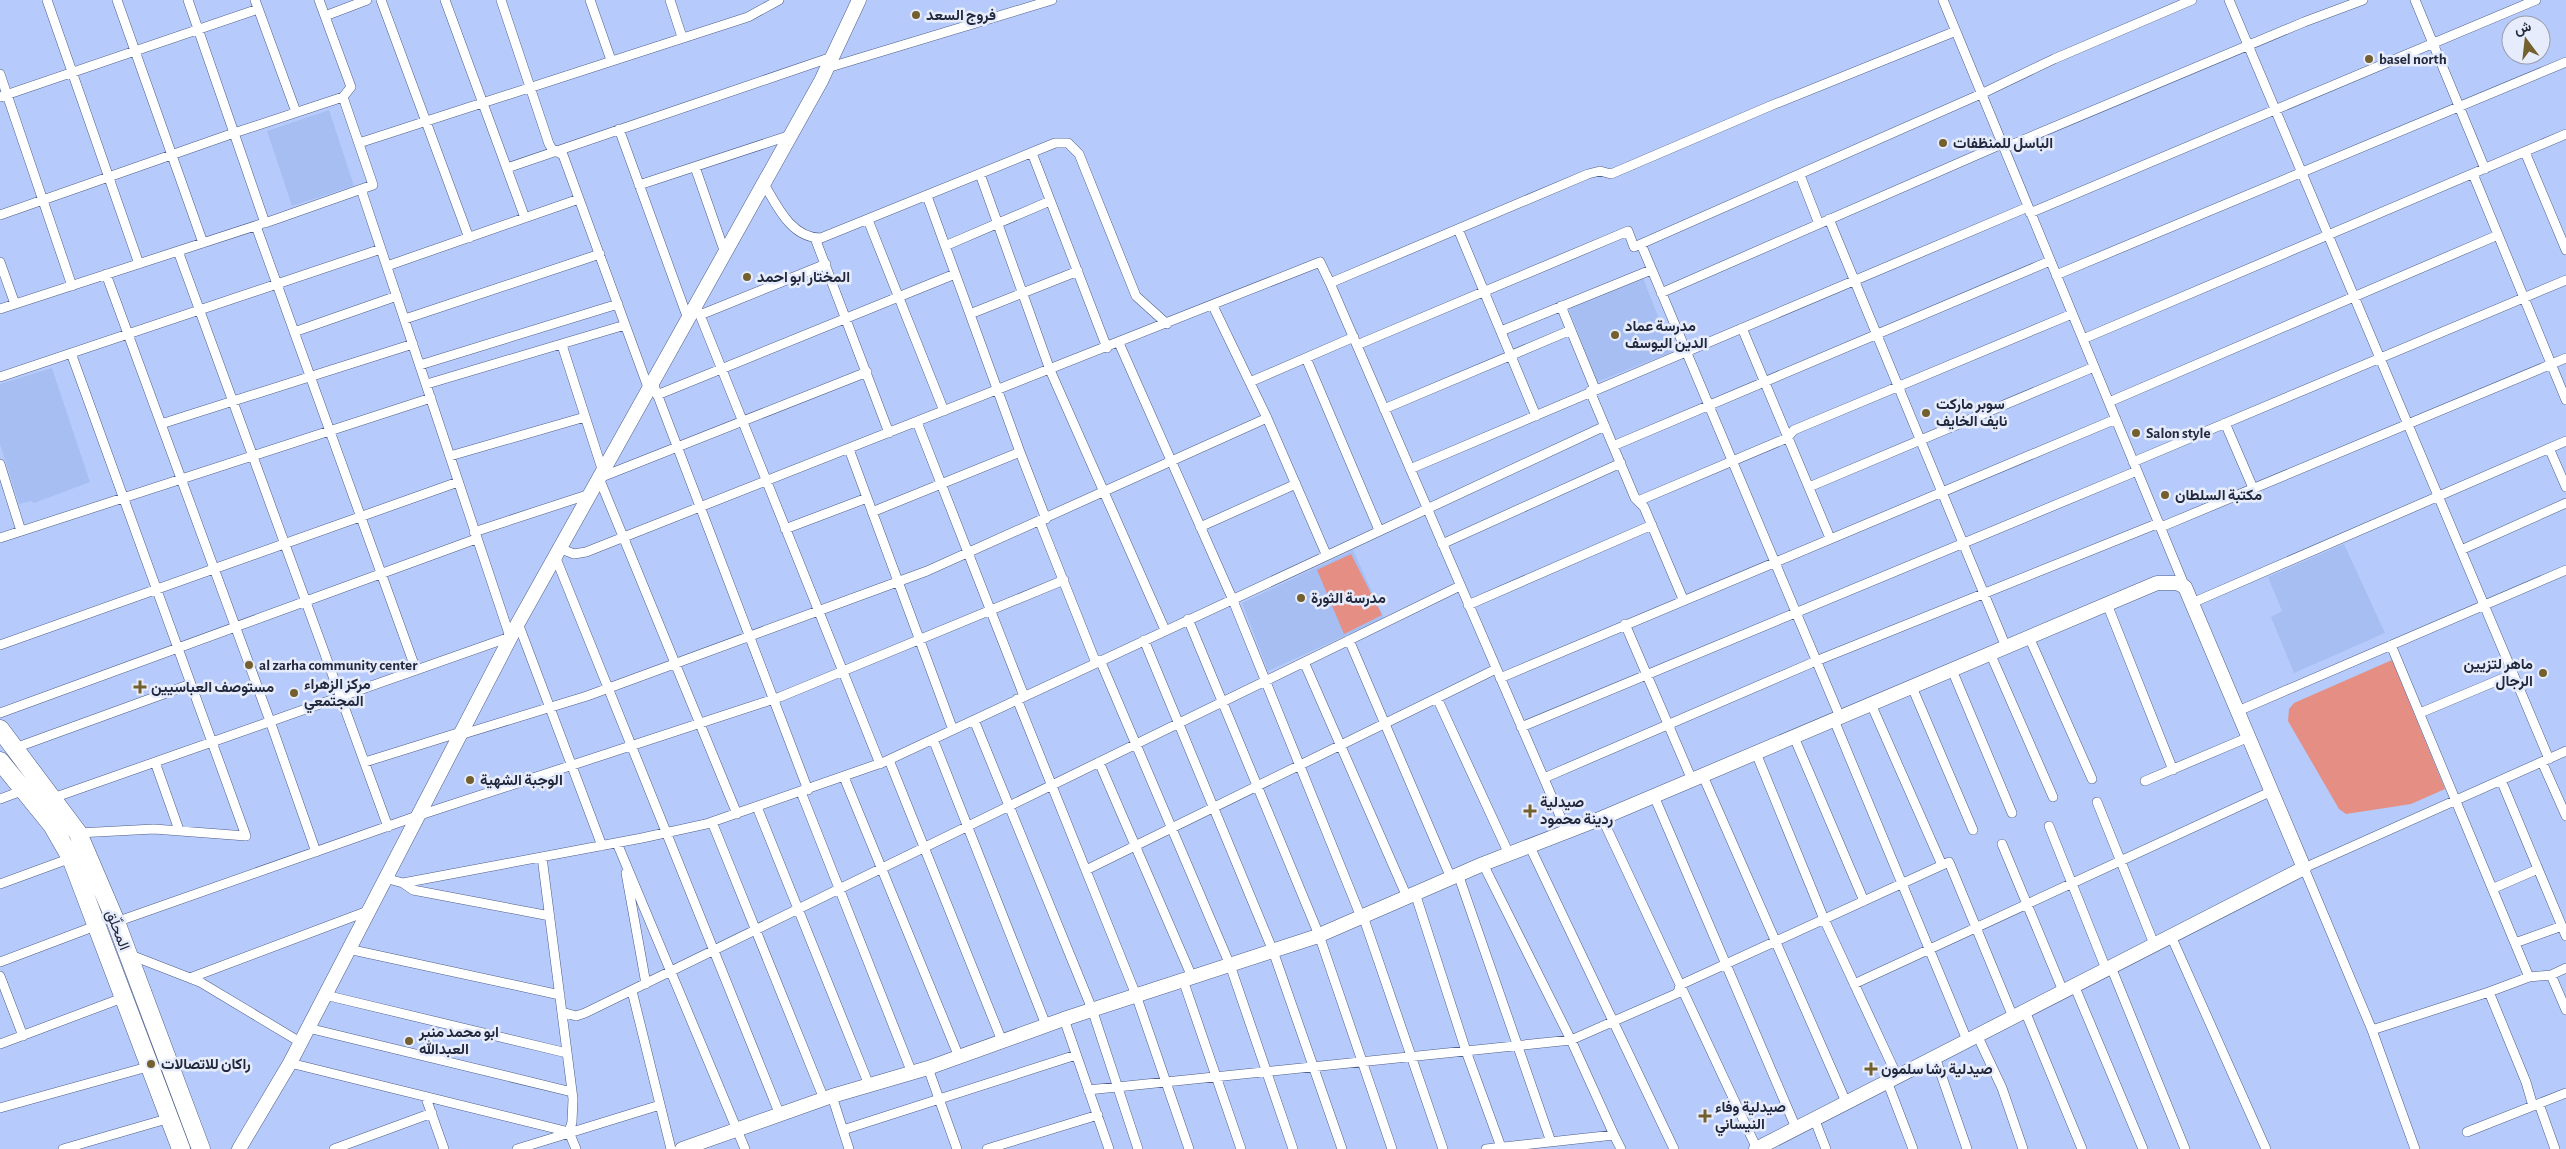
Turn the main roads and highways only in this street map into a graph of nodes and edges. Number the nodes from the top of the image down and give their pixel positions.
1 (0, 729) edge
2 (0, 761) edge
3 (181, 1149) edge
4 (201, 1149) edge

1 - 4 highway, المحلّق
2 - 3 highway, المحلّق

